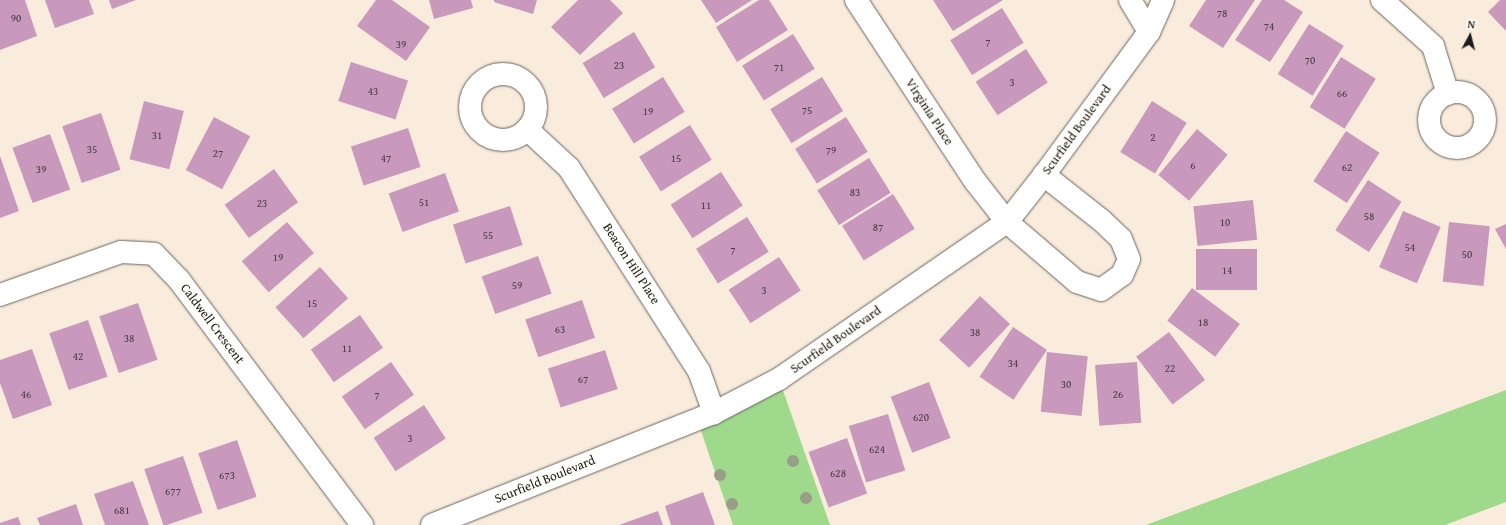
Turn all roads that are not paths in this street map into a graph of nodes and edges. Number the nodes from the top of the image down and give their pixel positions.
1 (856, 0) edge
2 (1130, 0) edge
3 (1163, 0) edge
4 (1382, 0) edge
5 (1150, 32) junction
6 (1448, 94) dead end
7 (527, 129) dead end
8 (1044, 175) junction
9 (1006, 222) junction
10 (0, 295) edge
11 (714, 413) junction
12 (362, 525) edge
13 (432, 525) edge

1 - 9 street, Virginia Place
2 - 5 street
3 - 5 street, Scurfield Boulevard
4 - 6 street
5 - 8 street, Scurfield Boulevard
7 - 11 street, Beacon Hill Place
8 - 9 street, Scurfield Boulevard
8 - 9 street, Virginia Place
9 - 11 street, Scurfield Boulevard
10 - 12 street, Caldwell Crescent
11 - 13 street, Scurfield Boulevard

